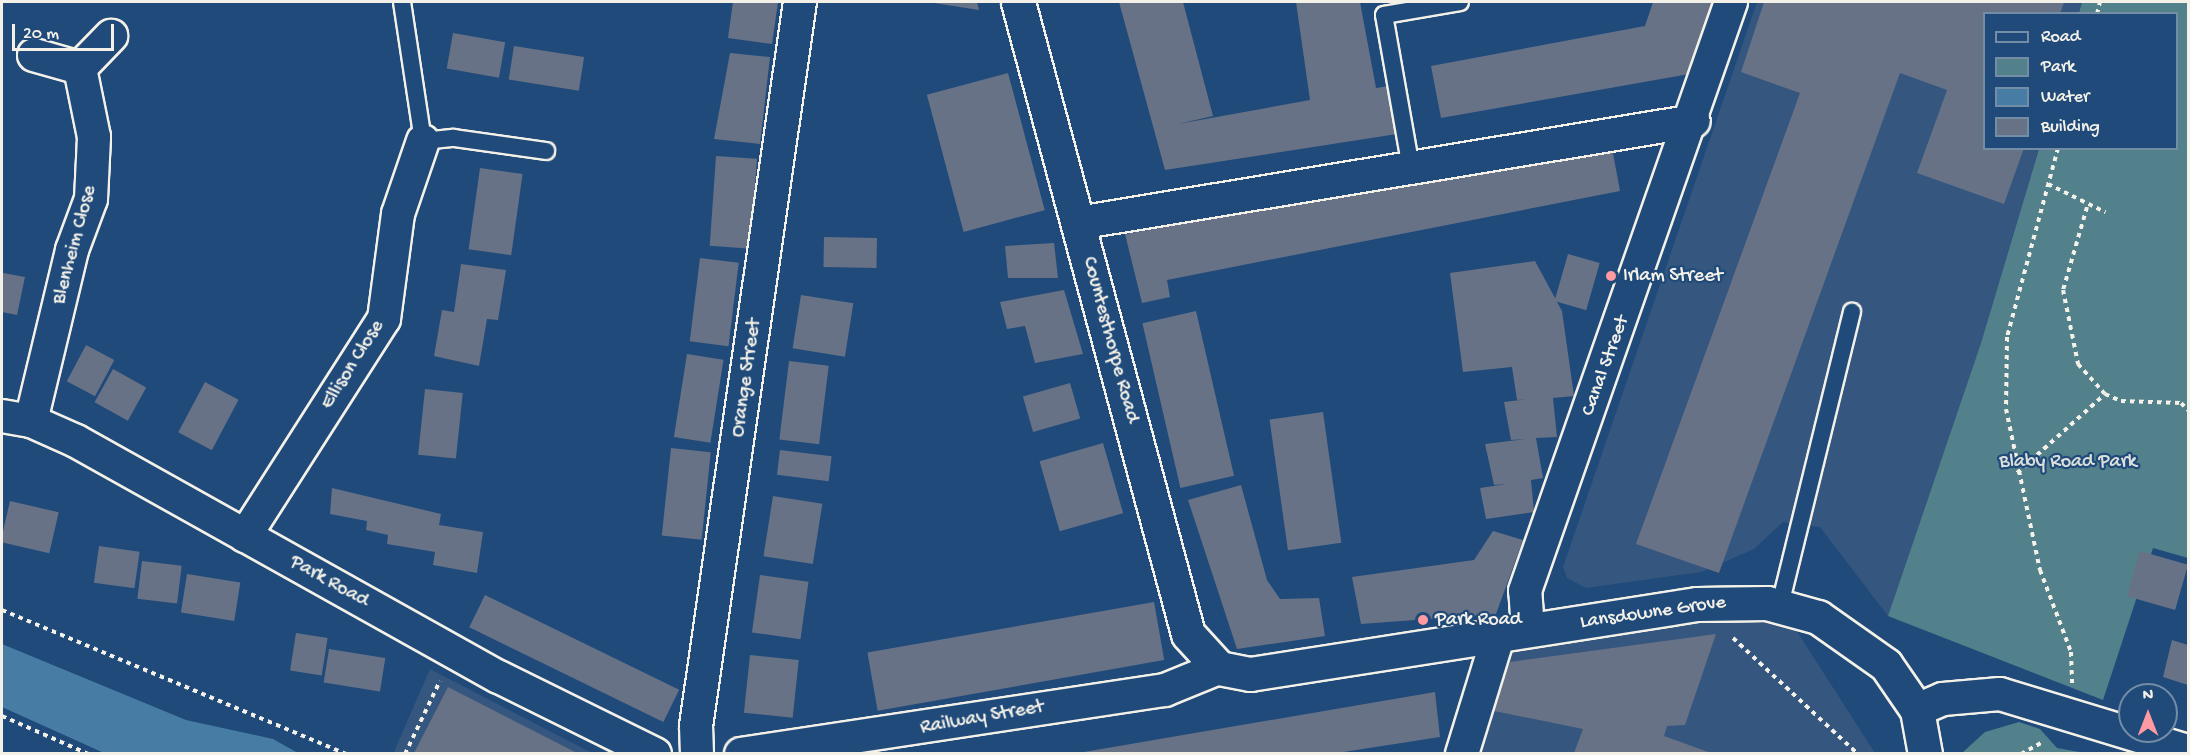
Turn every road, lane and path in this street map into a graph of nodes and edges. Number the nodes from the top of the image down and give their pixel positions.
1 (402, 2) edge
2 (800, 2) edge
3 (1018, 2) edge
4 (1460, 2) edge
5 (1731, 2) edge
6 (111, 36) dead end
7 (34, 55) dead end
8 (80, 68) junction
9 (1694, 121) junction
10 (423, 141) junction
11 (2057, 150) edge
12 (546, 151) dead end
13 (1411, 168) junction
14 (2048, 184) junction
15 (2087, 207) junction
16 (2105, 212) dead end
17 (1078, 223) junction
18 (1852, 312) dead end
19 (2105, 394) junction
20 (2188, 410) edge
21 (16, 418) edge
22 (2016, 473) junction
23 (245, 536) junction
24 (1697, 604) junction
25 (1780, 605) junction
26 (2, 610) edge
27 (1513, 634) junction
28 (454, 652) junction
29 (1219, 668) junction
30 (1917, 710) junction
31 (2064, 710) junction
32 (2, 716) edge
33 (2188, 751) edge
34 (88, 753) edge
35 (347, 753) edge
36 (405, 753) edge
37 (655, 753) edge
38 (697, 753) edge
39 (741, 753) edge
40 (1462, 753) edge
41 (1858, 753) edge
42 (1925, 753) edge

1 - 10 lane
2 - 38 street, Orange Street
3 - 17 street, Countesthorpe Road
4 - 13 lane
5 - 9 street, Canal Street
6 - 8 street
7 - 8 street
8 - 21 street, Blenheim Close
9 - 13 street
9 - 27 street, Canal Street
10 - 12 lane
10 - 23 street, Ellison Close
11 - 14 path
13 - 17 street
14 - 15 path
14 - 22 path
15 - 16 path
15 - 19 path
17 - 29 street, Countesthorpe Road
18 - 25 lane
19 - 20 path
19 - 22 path
21 - 23 street, Park Road
22 - 31 path
23 - 28 street, Park Road
24 - 25 street, Lansdowne Grove
24 - 27 street, Lansdowne Grove
24 - 41 path
25 - 30 street, Lansdowne Grove
26 - 35 path
27 - 29 street, Lansdowne Grove
27 - 40 street, Canal Street
28 - 36 path
28 - 37 street, Park Road
29 - 39 street, Railway Street
30 - 31 street
30 - 42 street
31 - 33 street
32 - 34 path

